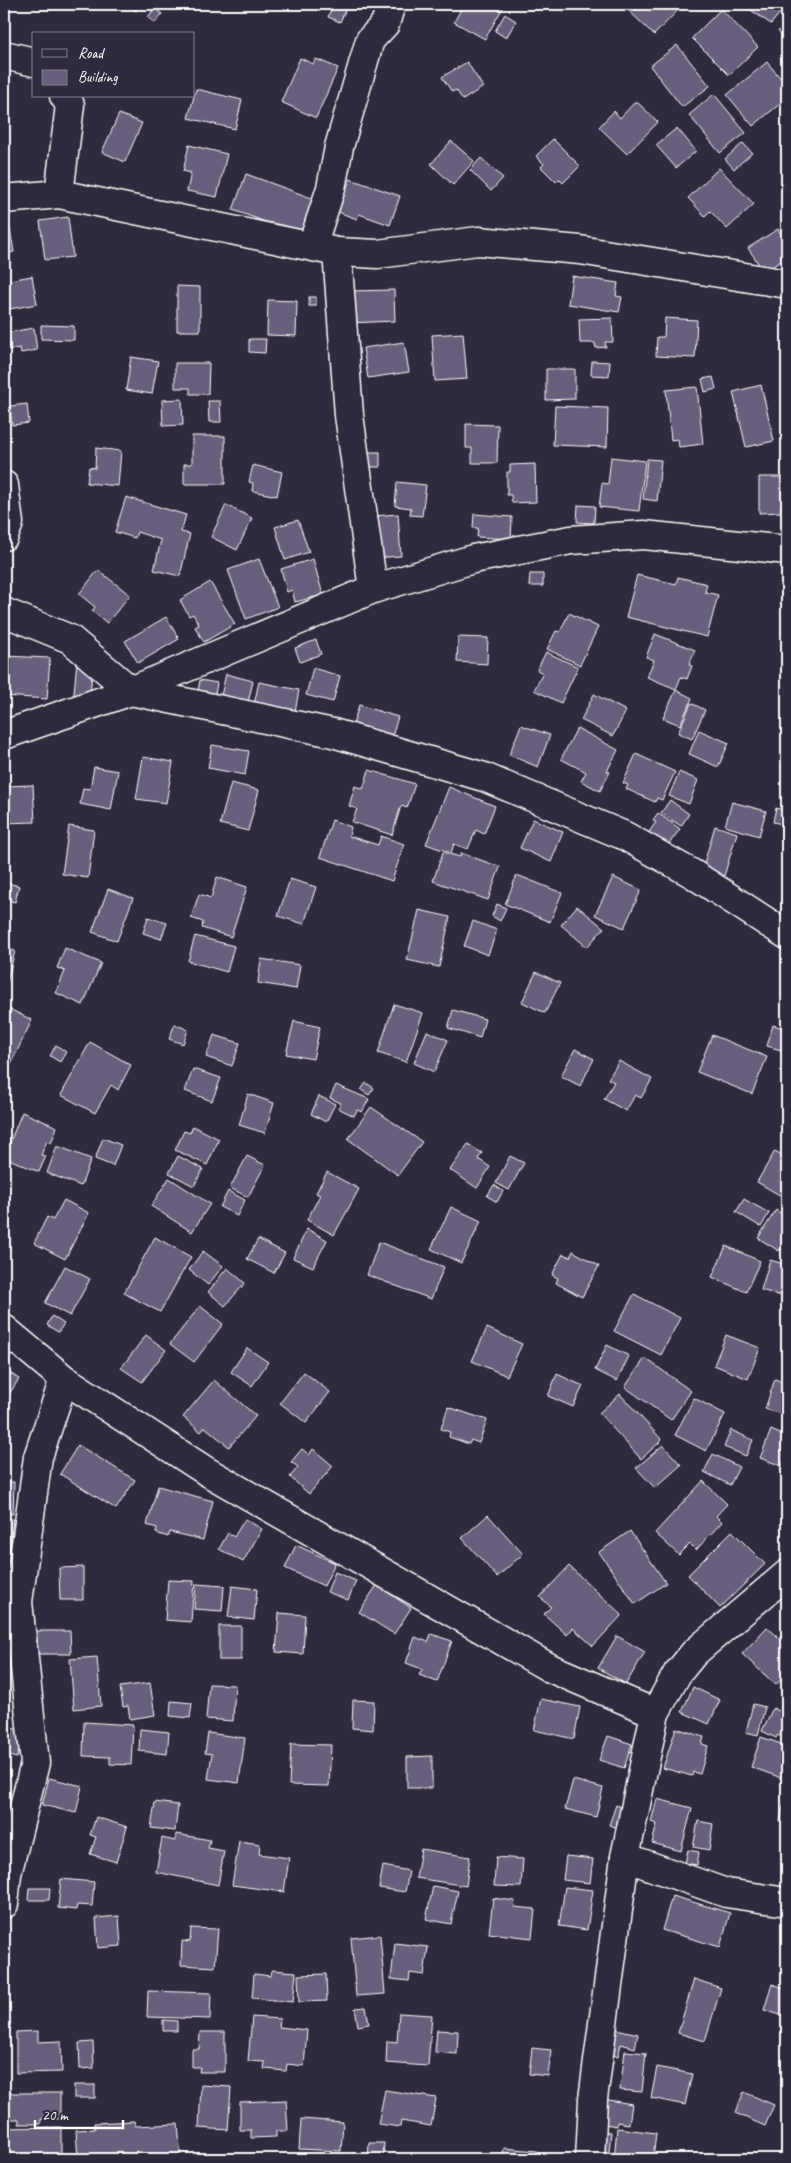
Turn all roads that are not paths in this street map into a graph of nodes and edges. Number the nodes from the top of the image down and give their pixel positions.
1 (391, 4) edge
2 (4, 55) edge
3 (32, 62) edge
4 (65, 98) edge
5 (59, 194) junction
6 (4, 199) edge
7 (324, 249) junction
8 (787, 284) edge
9 (4, 485) edge
10 (4, 536) edge
11 (787, 550) edge
12 (373, 589) junction
13 (4, 612) edge
14 (131, 691) junction
15 (4, 735) edge
16 (787, 935) edge
17 (4, 1329) edge
18 (64, 1380) junction
19 (787, 1574) edge
20 (655, 1713) junction
21 (625, 1857) junction
22 (787, 1902) edge
23 (4, 1904) edge
24 (590, 2159) edge

1 - 7 street
2 - 3 street
4 - 5 street
5 - 6 street
5 - 7 street
7 - 8 street
7 - 12 street
9 - 10 street
11 - 12 street
12 - 14 street
13 - 14 street
14 - 15 street
14 - 16 street
17 - 18 street
18 - 20 street
18 - 23 street
19 - 20 street
20 - 21 street
21 - 22 street
21 - 24 street

